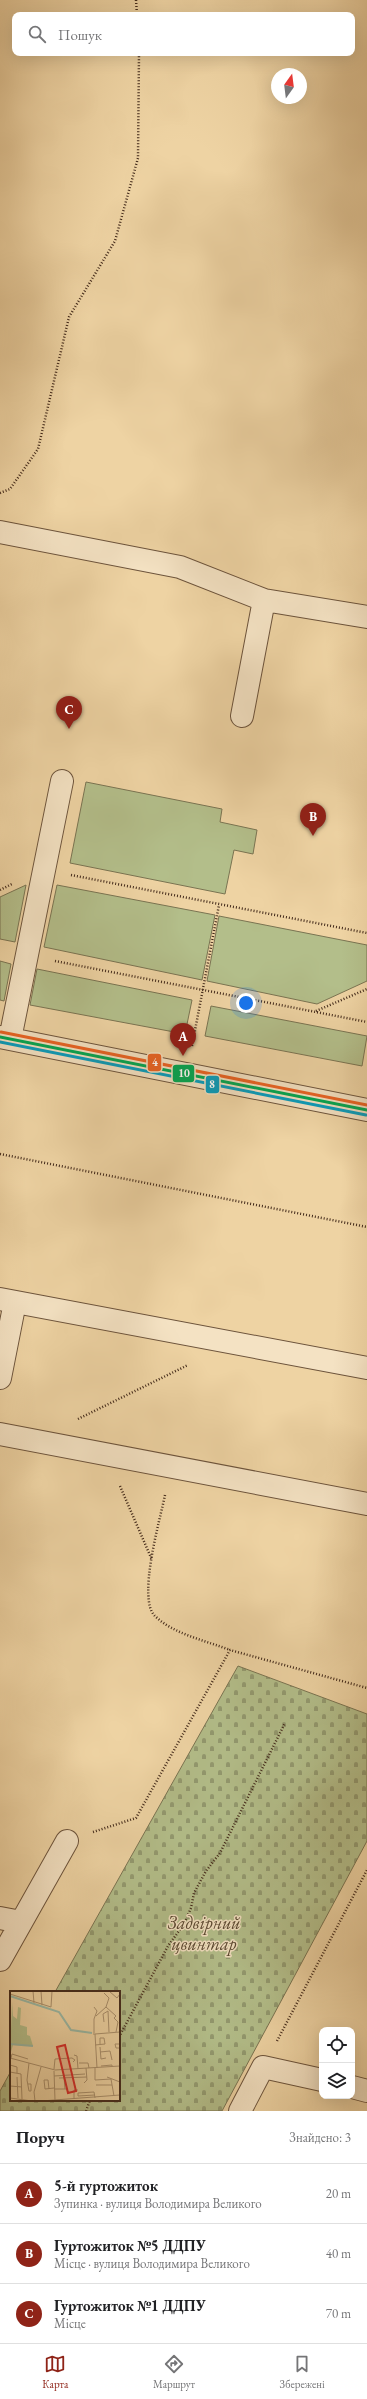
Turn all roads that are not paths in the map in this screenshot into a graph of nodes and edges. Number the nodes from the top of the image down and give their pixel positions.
1 (0, 532) edge
2 (264, 600) junction
3 (367, 617) edge
4 (242, 716) dead end
5 (62, 781) dead end
6 (5, 1038) edge
7 (367, 1110) edge
8 (7, 1301) edge
9 (367, 1368) edge
10 (0, 1378) edge
11 (0, 1434) edge
12 (367, 1504) edge
13 (67, 1841) road end
14 (0, 1918) edge
15 (21, 1922) junction
16 (0, 1960) edge
17 (319, 2079) edge
18 (355, 2088) edge
19 (367, 2091) edge
20 (240, 2111) edge

1 - 2 street
2 - 3 street
2 - 4 street
5 - 6 street
6 - 7 street
8 - 9 street
8 - 10 street
11 - 12 street
13 - 15 street
14 - 15 street
15 - 16 street
17 - 20 street
18 - 19 street

